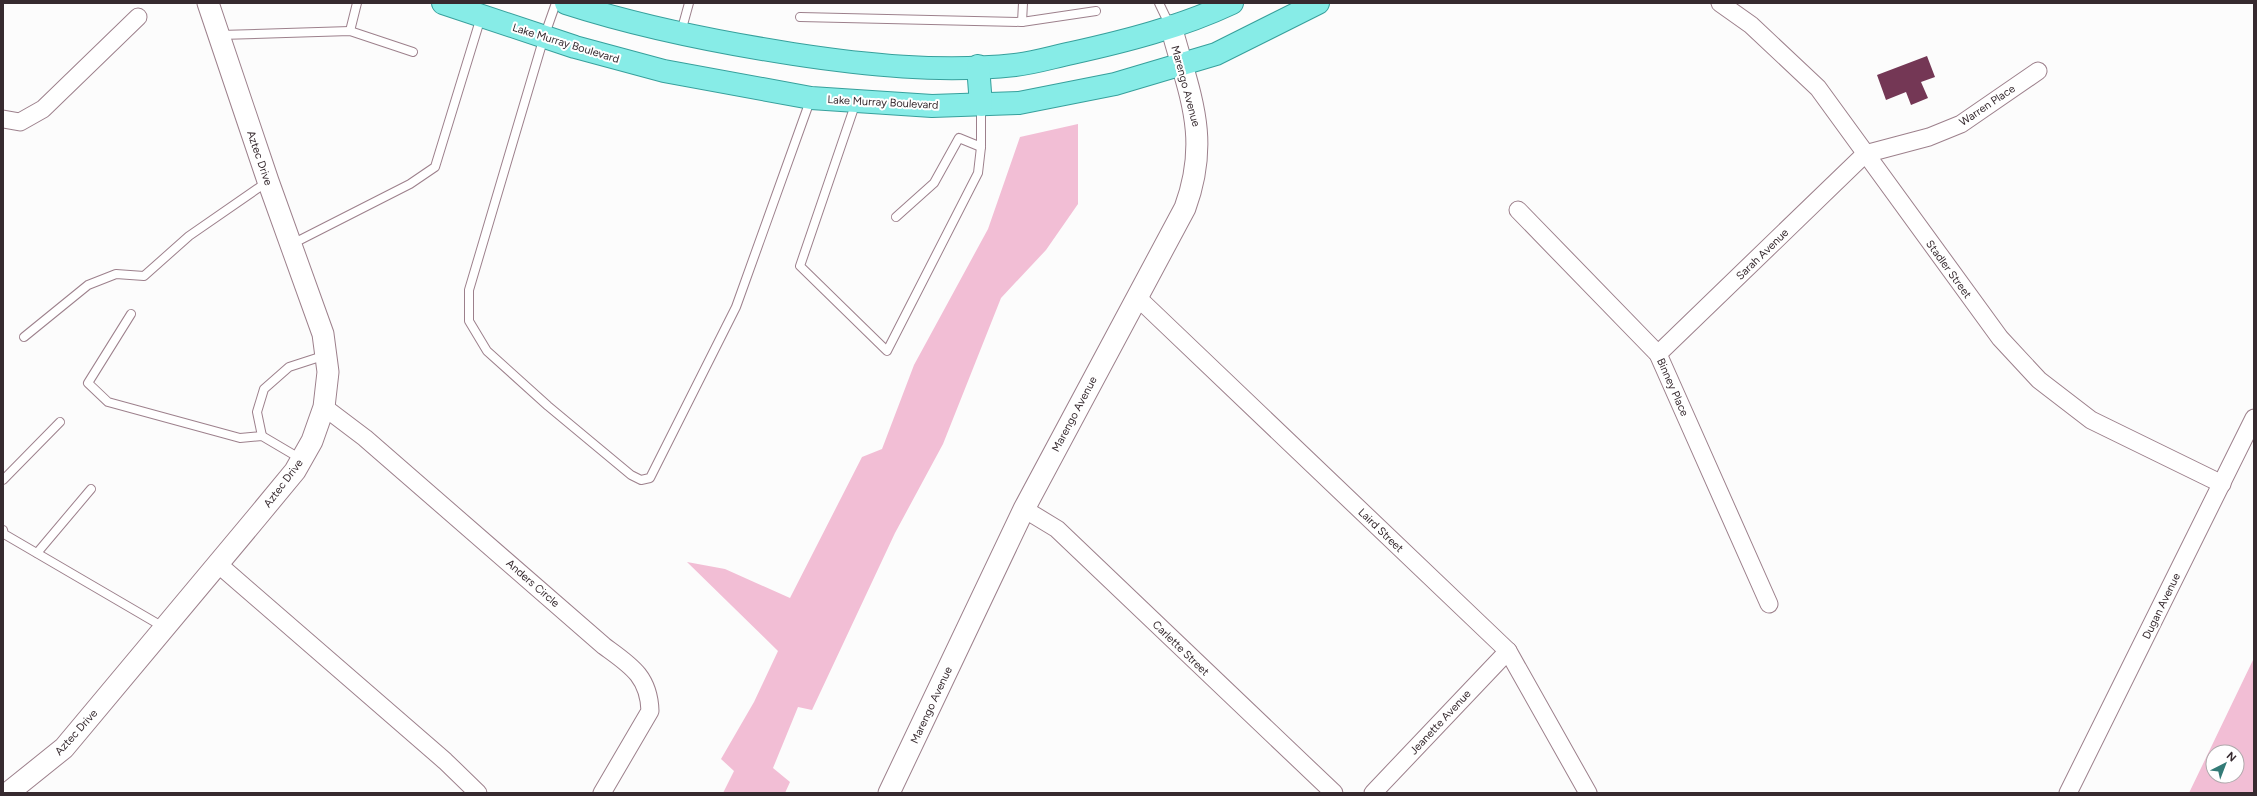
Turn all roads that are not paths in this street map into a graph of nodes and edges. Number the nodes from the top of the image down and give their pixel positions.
1 (208, 3) edge
2 (357, 3) edge
3 (443, 3) edge
4 (556, 3) edge
5 (566, 3) edge
6 (689, 3) edge
7 (1023, 3) edge
8 (1159, 3) edge
9 (1232, 3) edge
10 (1318, 3) edge
11 (1720, 3) edge
12 (1096, 12) dead end
13 (481, 16) junction
14 (138, 17) dead end
15 (800, 17) dead end
16 (1022, 22) junction
17 (1171, 26) junction
18 (350, 30) junction
19 (220, 35) junction
20 (680, 35) junction
21 (544, 36) junction
22 (414, 52) dead end
23 (1181, 64) junction
24 (978, 66) junction
25 (2038, 71) dead end
26 (811, 98) junction
27 (856, 102) junction
28 (980, 105) junction
29 (3, 119) edge
30 (981, 147) junction
31 (1865, 154) junction
32 (268, 182) junction
33 (1518, 210) dead end
34 (896, 217) dead end
35 (292, 244) junction
36 (1137, 297) junction
37 (131, 314) dead end
38 (24, 336) dead end
39 (327, 354) junction
40 (1658, 354) junction
41 (324, 407) junction
42 (2254, 418) edge
43 (60, 422) dead end
44 (262, 436) junction
45 (301, 459) junction
46 (3, 480) edge
47 (2222, 484) junction
48 (91, 489) dead end
49 (1024, 509) junction
50 (3, 530) edge
51 (38, 553) junction
52 (218, 564) junction
53 (1769, 604) dead end
54 (165, 629) junction
55 (1508, 651) junction
56 (8, 793) edge
57 (478, 793) edge
58 (602, 793) edge
59 (890, 793) edge
60 (1334, 793) edge
61 (1373, 793) edge
62 (1588, 793) edge
63 (2068, 793) edge

1 - 19 street, Aztec Drive
2 - 18 lane
3 - 13 main road, Lake Murray Boulevard
4 - 21 lane
5 - 20 main road
6 - 20 lane
7 - 16 lane
8 - 17 lane
9 - 17 main road
10 - 23 main road, Lake Murray Boulevard
11 - 31 street, Stadler Street
12 - 16 lane
13 - 21 main road, Lake Murray Boulevard
13 - 35 lane
14 - 29 street
15 - 16 lane
17 - 23 street, Marengo Avenue
17 - 24 main road
18 - 19 lane
18 - 22 lane
19 - 32 street, Aztec Drive
20 - 24 main road
21 - 26 main road, Lake Murray Boulevard
21 - 26 lane
23 - 28 main road, Lake Murray Boulevard
23 - 36 street, Marengo Avenue
24 - 28 main road
25 - 31 street, Warren Place
26 - 27 main road, Lake Murray Boulevard
27 - 28 main road, Lake Murray Boulevard
27 - 30 lane
28 - 30 lane
30 - 34 lane
31 - 40 street, Sarah Avenue
31 - 47 street, Stadler Street
32 - 35 street, Aztec Drive
32 - 38 lane
33 - 40 street, Binney Place
35 - 39 street, Aztec Drive
36 - 49 street, Marengo Avenue
36 - 55 street, Laird Street
37 - 44 lane
39 - 41 street, Aztec Drive
39 - 44 lane
40 - 53 street, Binney Place
41 - 45 street, Aztec Drive
41 - 58 street, Anders Circle
42 - 47 street, Dugan Avenue
43 - 46 lane
44 - 45 lane
45 - 52 street, Aztec Drive
47 - 63 street, Dugan Avenue
48 - 51 lane
49 - 59 street, Marengo Avenue
49 - 60 street, Carlette Street
50 - 51 lane
51 - 54 lane
52 - 54 street, Aztec Drive
52 - 57 street
54 - 56 street, Aztec Drive
55 - 61 street, Jeanette Avenue
55 - 62 street, Laird Street

